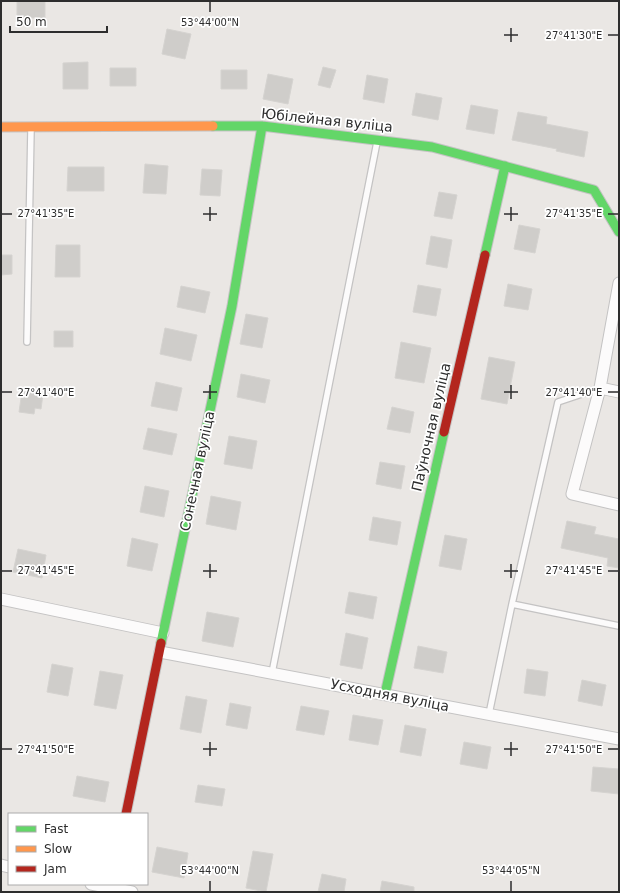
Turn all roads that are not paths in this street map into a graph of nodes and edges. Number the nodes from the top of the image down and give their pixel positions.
1 (31, 126) junction
2 (262, 126) junction
3 (1, 127) edge
4 (378, 140) junction
5 (505, 166) junction
6 (619, 232) edge
7 (619, 284) edge
8 (27, 342) dead end
9 (600, 388) junction
10 (619, 392) edge
11 (619, 505) edge
12 (1, 599) edge
13 (512, 604) junction
14 (619, 626) edge
15 (163, 633) junction
16 (160, 652) junction
17 (272, 673) junction
18 (385, 694) junction
19 (489, 714) junction
20 (619, 739) edge
21 (126, 813) edge
22 (110, 886) edge
23 (132, 892) edge

1 - 2 street, Юбілейная вуліца
1 - 3 street, Юбілейная вуліца
1 - 8 lane
2 - 4 street, Юбілейная вуліца
2 - 15 street, Сонечная вуліца
4 - 5 street, Юбілейная вуліца
4 - 17 lane
5 - 6 street, Юбілейная вуліца
5 - 18 street, Паўночная вуліца
7 - 9 street
9 - 10 street
9 - 11 street
9 - 13 lane
12 - 15 street
13 - 14 lane
13 - 19 lane
15 - 16 street, Сонечная вуліца
16 - 17 street, Усходняя вуліца
16 - 21 street, Сонечная вуліца
17 - 18 street, Усходняя вуліца
18 - 19 street, Усходняя вуліца
19 - 20 street, Усходняя вуліца
22 - 23 street

